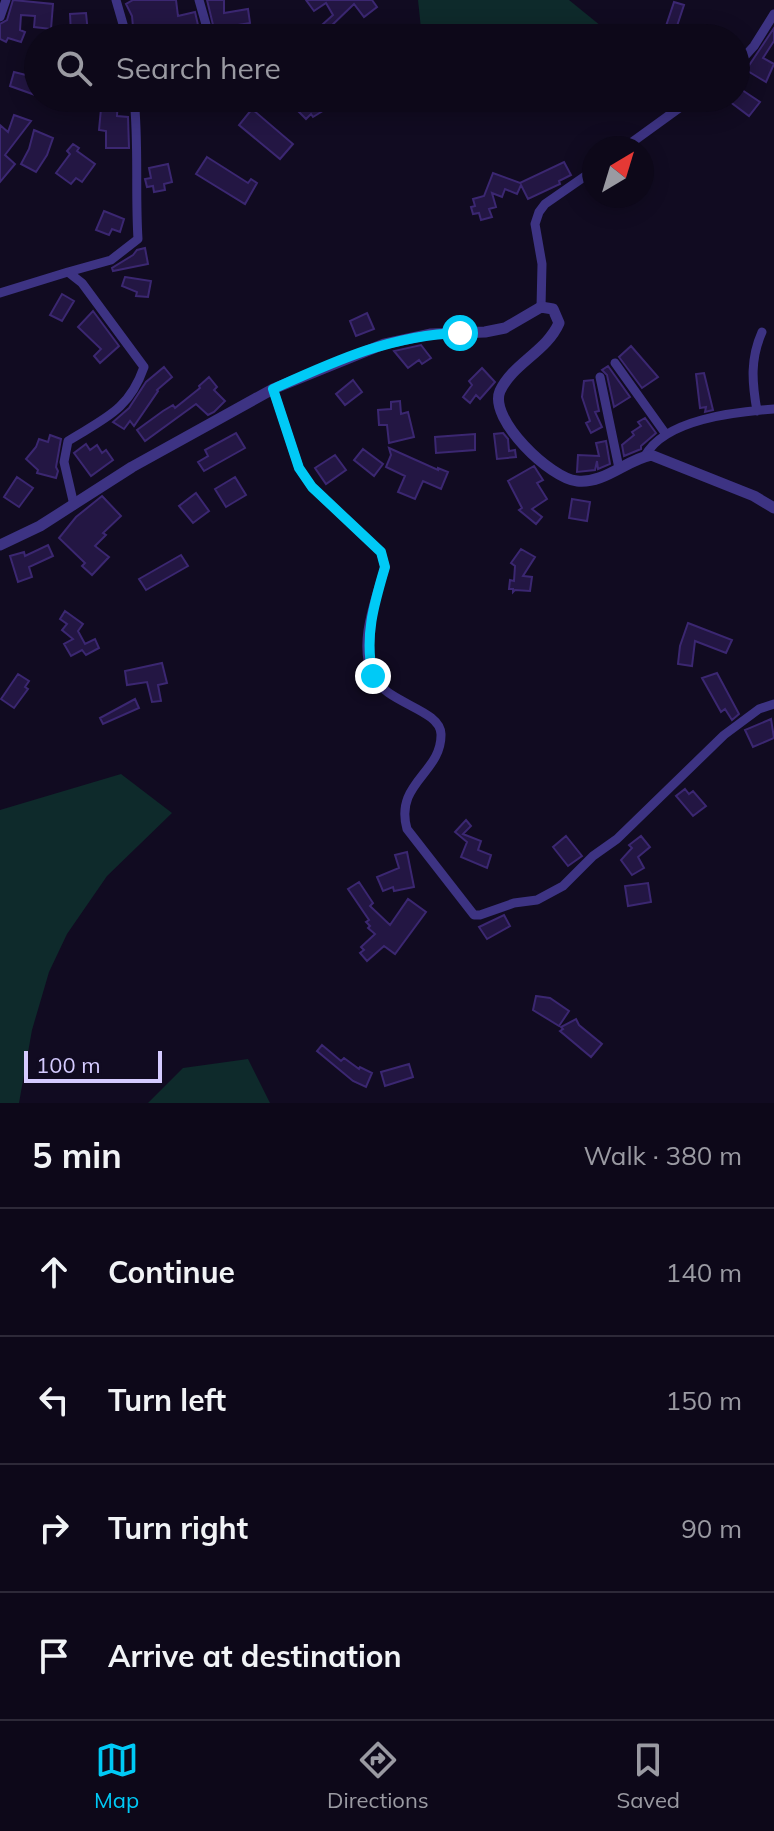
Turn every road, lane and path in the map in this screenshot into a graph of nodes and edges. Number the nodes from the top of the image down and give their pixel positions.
1 (6, 0) edge
2 (116, 0) edge
3 (199, 0) edge
4 (774, 14) edge
5 (0, 17) edge
6 (123, 24) edge
7 (206, 24) edge
8 (750, 50) edge
9 (135, 112) edge
10 (674, 112) edge
11 (641, 136) edge
12 (582, 178) edge
13 (68, 272) junction
14 (0, 293) edge
15 (541, 307) junction
16 (762, 332) dead end
17 (615, 363) dead end
18 (600, 377) dead end
19 (273, 389) junction
20 (774, 409) edge
21 (757, 411) junction
22 (665, 433) junction
23 (645, 456) junction
24 (619, 468) junction
25 (74, 505) junction
26 (774, 508) edge
27 (0, 545) edge
28 (774, 704) edge

1 - 5 street
2 - 6 street
3 - 7 street
4 - 8 street
9 - 13 street
10 - 11 street
12 - 15 street
13 - 14 street
13 - 25 street
15 - 19 street
15 - 24 street
16 - 21 street
17 - 22 street
18 - 24 street
19 - 25 street
19 - 28 street
20 - 21 street
21 - 22 street
22 - 23 street
23 - 24 street
23 - 26 street
25 - 27 street

